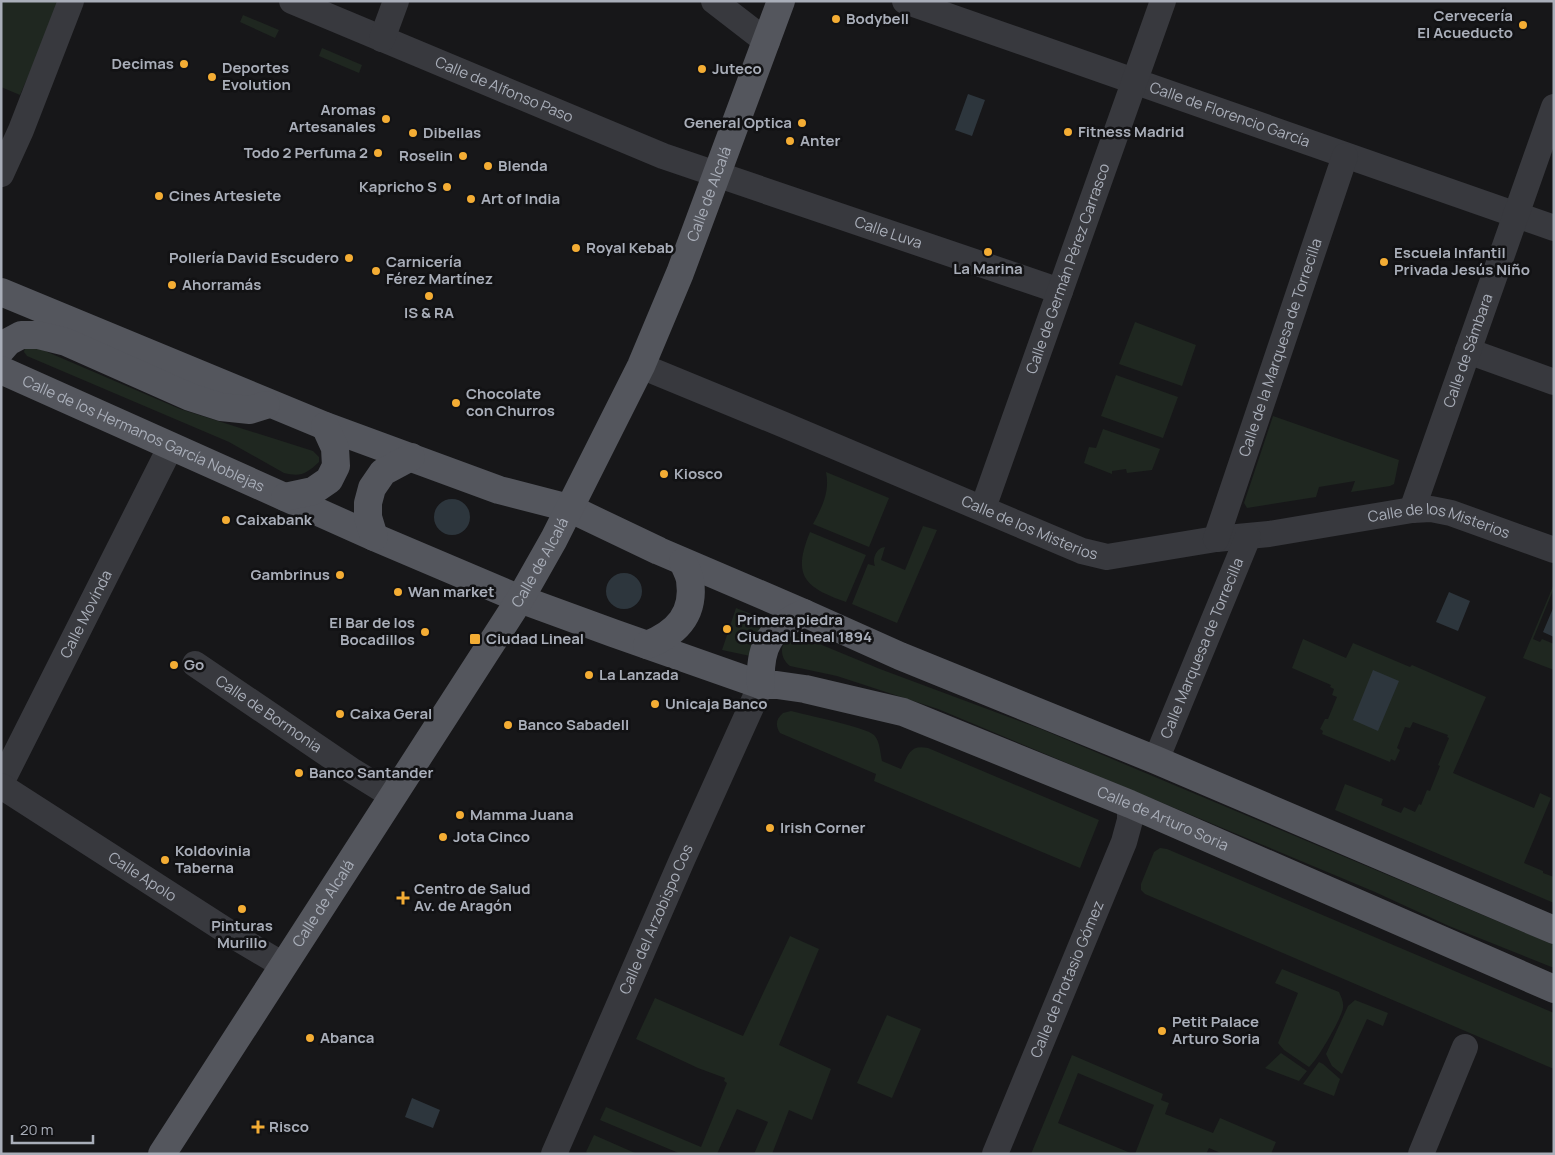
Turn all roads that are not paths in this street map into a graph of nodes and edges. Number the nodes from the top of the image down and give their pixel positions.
1 (71, 1) edge
2 (292, 1) edge
3 (396, 1) edge
4 (714, 1) edge
5 (781, 1) edge
6 (905, 1) edge
7 (1163, 1) edge
8 (382, 39) junction
9 (767, 42) junction
10 (1134, 81) junction
11 (1554, 107) edge
12 (1345, 156) junction
13 (717, 173) junction
14 (1, 174) edge
15 (1516, 215) junction
16 (1554, 228) edge
17 (1060, 291) junction
18 (1, 292) edge
19 (1, 350) edge
20 (1468, 351) junction
21 (641, 366) junction
22 (1, 370) edge
23 (1554, 382) edge
24 (272, 404) junction
25 (325, 426) junction
26 (171, 446) junction
27 (411, 457) junction
28 (285, 498) junction
29 (569, 508) junction
30 (983, 508) junction
31 (1412, 510) junction
32 (374, 537) junction
33 (1248, 537) junction
34 (1216, 539) junction
35 (1554, 550) edge
36 (683, 562) junction
37 (520, 599) junction
38 (804, 613) junction
39 (648, 645) junction
40 (195, 664) dead end
41 (761, 684) junction
42 (1156, 760) junction
43 (1, 785) edge
44 (393, 796) junction
45 (1130, 804) junction
46 (1554, 930) edge
47 (284, 965) junction
48 (1554, 989) edge
49 (1465, 1047) dead end
50 (162, 1154) edge
51 (554, 1154) edge
52 (995, 1154) edge
53 (1421, 1154) edge

1 - 14 street
2 - 8 street, Calle de Alfonso Paso
3 - 8 street
4 - 9 street
5 - 9 main road, Calle de Alcalá
6 - 10 street, Calle de Florencio García
7 - 10 street, Calle de Germán Pérez Carrasco
8 - 13 street, Calle de Alfonso Paso
9 - 13 main road, Calle de Alcalá
10 - 12 street, Calle de Florencio García
10 - 17 street, Calle de Germán Pérez Carrasco
11 - 15 street, Calle de Sámbara
12 - 15 street, Calle de Florencio García
12 - 34 street, Calle de la Marquesa de Torrecilla
13 - 17 street, Calle Luva
13 - 21 main road, Calle de Alcalá
15 - 16 street, Calle de Florencio García
15 - 20 street, Calle de Sámbara
17 - 30 street, Calle de Germán Pérez Carrasco
18 - 24 main road
19 - 24 main road
20 - 23 street
20 - 31 street, Calle de Sámbara
21 - 29 main road, Calle de Alcalá
21 - 30 street, Calle de los Misterios
22 - 26 main road, Calle de los Hermanos García Noblejas
24 - 25 main road
25 - 27 main road
25 - 28 main road
26 - 28 main road, Calle de los Hermanos García Noblejas
26 - 43 street, Calle Movínda
27 - 29 main road
27 - 32 main road
28 - 32 main road, Calle de los Hermanos García Noblejas
29 - 36 main road
29 - 37 main road, Calle de Alcalá
30 - 34 street, Calle de los Misterios
31 - 33 street, Calle de los Misterios
31 - 35 street, Calle de los Misterios
32 - 37 main road, Calle de los Hermanos García Noblejas
33 - 34 street, Calle de los Misterios
33 - 42 street, Calle Marquesa de Torrecilla
36 - 38 main road
36 - 39 main road
37 - 39 main road, Calle de Arturo Soria
37 - 44 main road, Calle de Alcalá
38 - 41 main road
38 - 42 main road
39 - 41 main road, Calle de Arturo Soria
40 - 44 street, Calle de Bormonia
41 - 45 main road, Calle de Arturo Soria
41 - 51 street, Calle del Arzobispo Cos
42 - 46 main road
43 - 47 street, Calle Apolo
44 - 47 main road, Calle de Alcalá
45 - 48 main road, Calle de Arturo Soria
45 - 52 street, Calle de Protasio Gómez
47 - 50 main road, Calle de Alcalá
49 - 53 street

